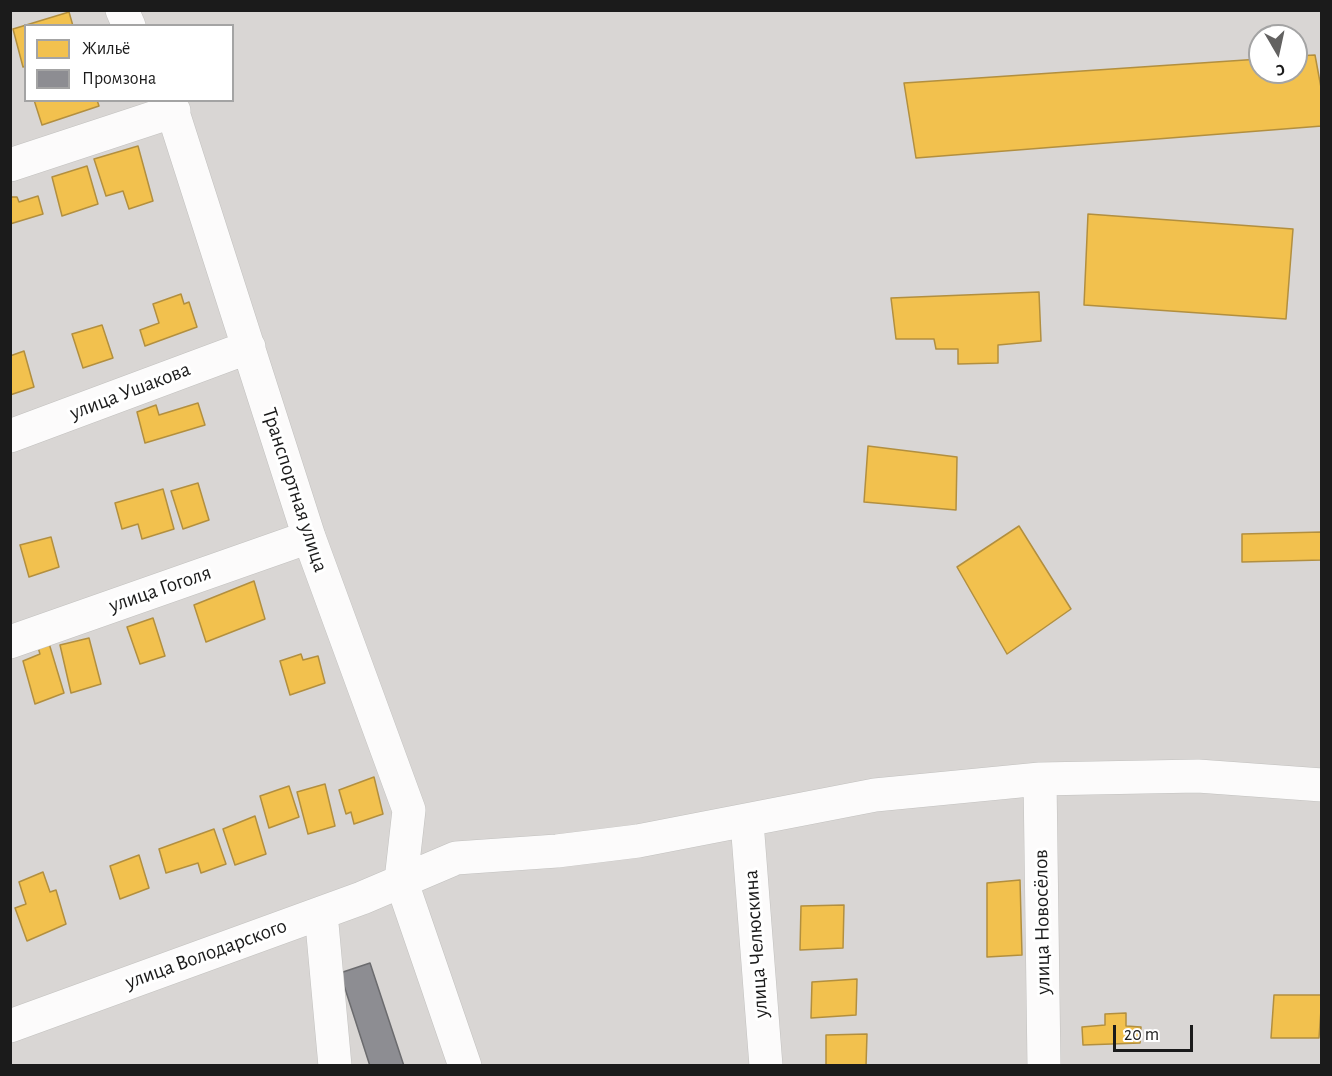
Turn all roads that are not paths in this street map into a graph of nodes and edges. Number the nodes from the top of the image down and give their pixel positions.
1 (122, 10) edge
2 (128, 24) edge
3 (172, 106) edge
4 (10, 165) edge
5 (249, 346) junction
6 (10, 436) edge
7 (309, 537) junction
8 (10, 642) edge
9 (1040, 779) junction
10 (1322, 785) edge
11 (747, 822) junction
12 (401, 880) junction
13 (321, 913) junction
14 (10, 1026) edge
15 (335, 1065) edge
16 (465, 1065) edge
17 (766, 1065) edge
18 (1044, 1065) edge

1 - 2 street
3 - 4 street
3 - 5 street, Транспортная улица
5 - 6 street, улица Ушакова
5 - 7 street, Транспортная улица
7 - 8 street, улица Гоголя
7 - 12 street, Транспортная улица
9 - 10 street, улица Володарского
9 - 11 street, улица Володарского
9 - 18 street, улица Новосёлов
11 - 12 street, улица Володарского
11 - 17 street, улица Челюскина
12 - 13 street, улица Володарского
12 - 16 street
13 - 14 street, улица Володарского
13 - 15 street

